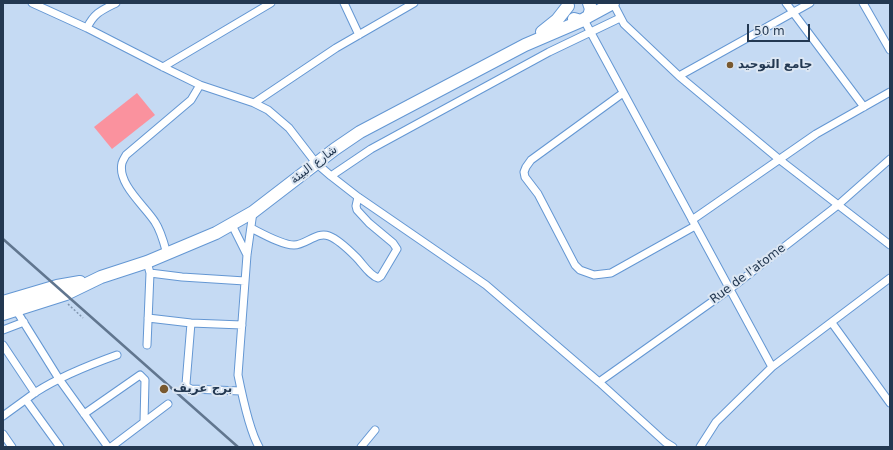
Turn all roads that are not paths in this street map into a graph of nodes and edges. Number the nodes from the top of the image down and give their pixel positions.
1 (32, 3) edge
2 (116, 3) edge
3 (271, 3) edge
4 (344, 3) edge
5 (414, 3) edge
6 (589, 3) edge
7 (613, 3) edge
8 (786, 3) edge
9 (810, 3) edge
10 (862, 3) edge
11 (569, 5) edge
12 (794, 12) junction
13 (620, 18) junction
14 (584, 19) junction
15 (87, 28) junction
16 (591, 33) junction
17 (359, 35) junction
18 (525, 46) junction
19 (890, 50) edge
20 (163, 68) junction
21 (679, 76) junction
22 (200, 85) junction
23 (890, 92) edge
24 (623, 93) junction
25 (254, 103) junction
26 (864, 107) junction
27 (890, 159) edge
28 (780, 160) junction
29 (316, 163) junction
30 (331, 176) junction
31 (358, 197) junction
32 (838, 205) junction
33 (253, 212) junction
34 (694, 223) junction
35 (232, 225) junction
36 (251, 228) junction
37 (890, 245) edge
38 (168, 254) junction
39 (247, 255) junction
40 (148, 268) junction
41 (101, 277) junction
42 (890, 278) edge
43 (245, 281) junction
44 (730, 289) junction
45 (3, 302) edge
46 (16, 310) junction
47 (3, 314) edge
48 (148, 318) junction
49 (24, 322) junction
50 (191, 323) junction
51 (832, 323) junction
52 (242, 325) junction
53 (3, 330) edge
54 (3, 345) edge
55 (147, 345) dead end
56 (117, 355) dead end
57 (772, 367) junction
58 (59, 379) junction
59 (599, 382) junction
60 (241, 391) junction
61 (35, 393) junction
62 (26, 400) junction
63 (889, 400) edge
64 (168, 404) dead end
65 (84, 414) junction
66 (3, 416) edge
67 (144, 422) junction
68 (374, 430) dead end
69 (3, 434) edge
70 (9, 446) edge
71 (60, 447) edge
72 (108, 447) edge
73 (111, 447) edge
74 (259, 447) edge
75 (361, 447) edge
76 (673, 447) edge
77 (700, 447) edge

1 - 15 street
2 - 15 street
3 - 20 street
4 - 17 street
5 - 17 street
6 - 14 main road
7 - 13 street
7 - 14 main road, شارع البيئة
8 - 12 street
9 - 12 street
10 - 19 street
11 - 14 main road
11 - 18 main road, شارع البيئة
12 - 21 street
12 - 26 street
13 - 16 street
13 - 21 street
14 - 16 street
14 - 18 main road, شارع البيئة
15 - 20 street
16 - 24 street
16 - 30 street
17 - 25 street
18 - 29 main road, شارع البيئة
20 - 22 street
21 - 28 street
22 - 25 street
22 - 38 street
23 - 26 street
24 - 34 street
24 - 34 street
25 - 29 street
26 - 28 street
27 - 32 street, Rue de l'atome
28 - 32 street
28 - 34 street
29 - 30 street
29 - 33 main road, شارع البيئة
30 - 31 street
31 - 36 street
31 - 59 street
32 - 37 street
32 - 44 street, Rue de l'atome
33 - 35 main road, شارع البيئة
33 - 36 street
34 - 44 street
35 - 38 main road, شارع البيئة
35 - 39 street
36 - 39 street
38 - 40 main road, شارع البيئة
39 - 43 street
40 - 41 main road, شارع البيئة
40 - 43 street
40 - 48 street
41 - 45 main road, شارع البيئة
41 - 46 main road, شارع البيئة
42 - 51 street
43 - 52 street
44 - 57 street
44 - 59 street, Rue de l'atome
46 - 47 main road, شارع البيئة
46 - 49 street
48 - 50 street
48 - 55 street
49 - 53 street
49 - 58 street
50 - 52 street
50 - 60 street
51 - 57 street
51 - 63 street
52 - 60 street
54 - 61 street
56 - 58 street
57 - 77 street
58 - 61 street
58 - 65 street
59 - 76 street
60 - 74 street
61 - 62 street
62 - 66 street
62 - 71 street
64 - 67 street
65 - 67 street
65 - 72 street
67 - 73 street
68 - 75 street
69 - 70 street

